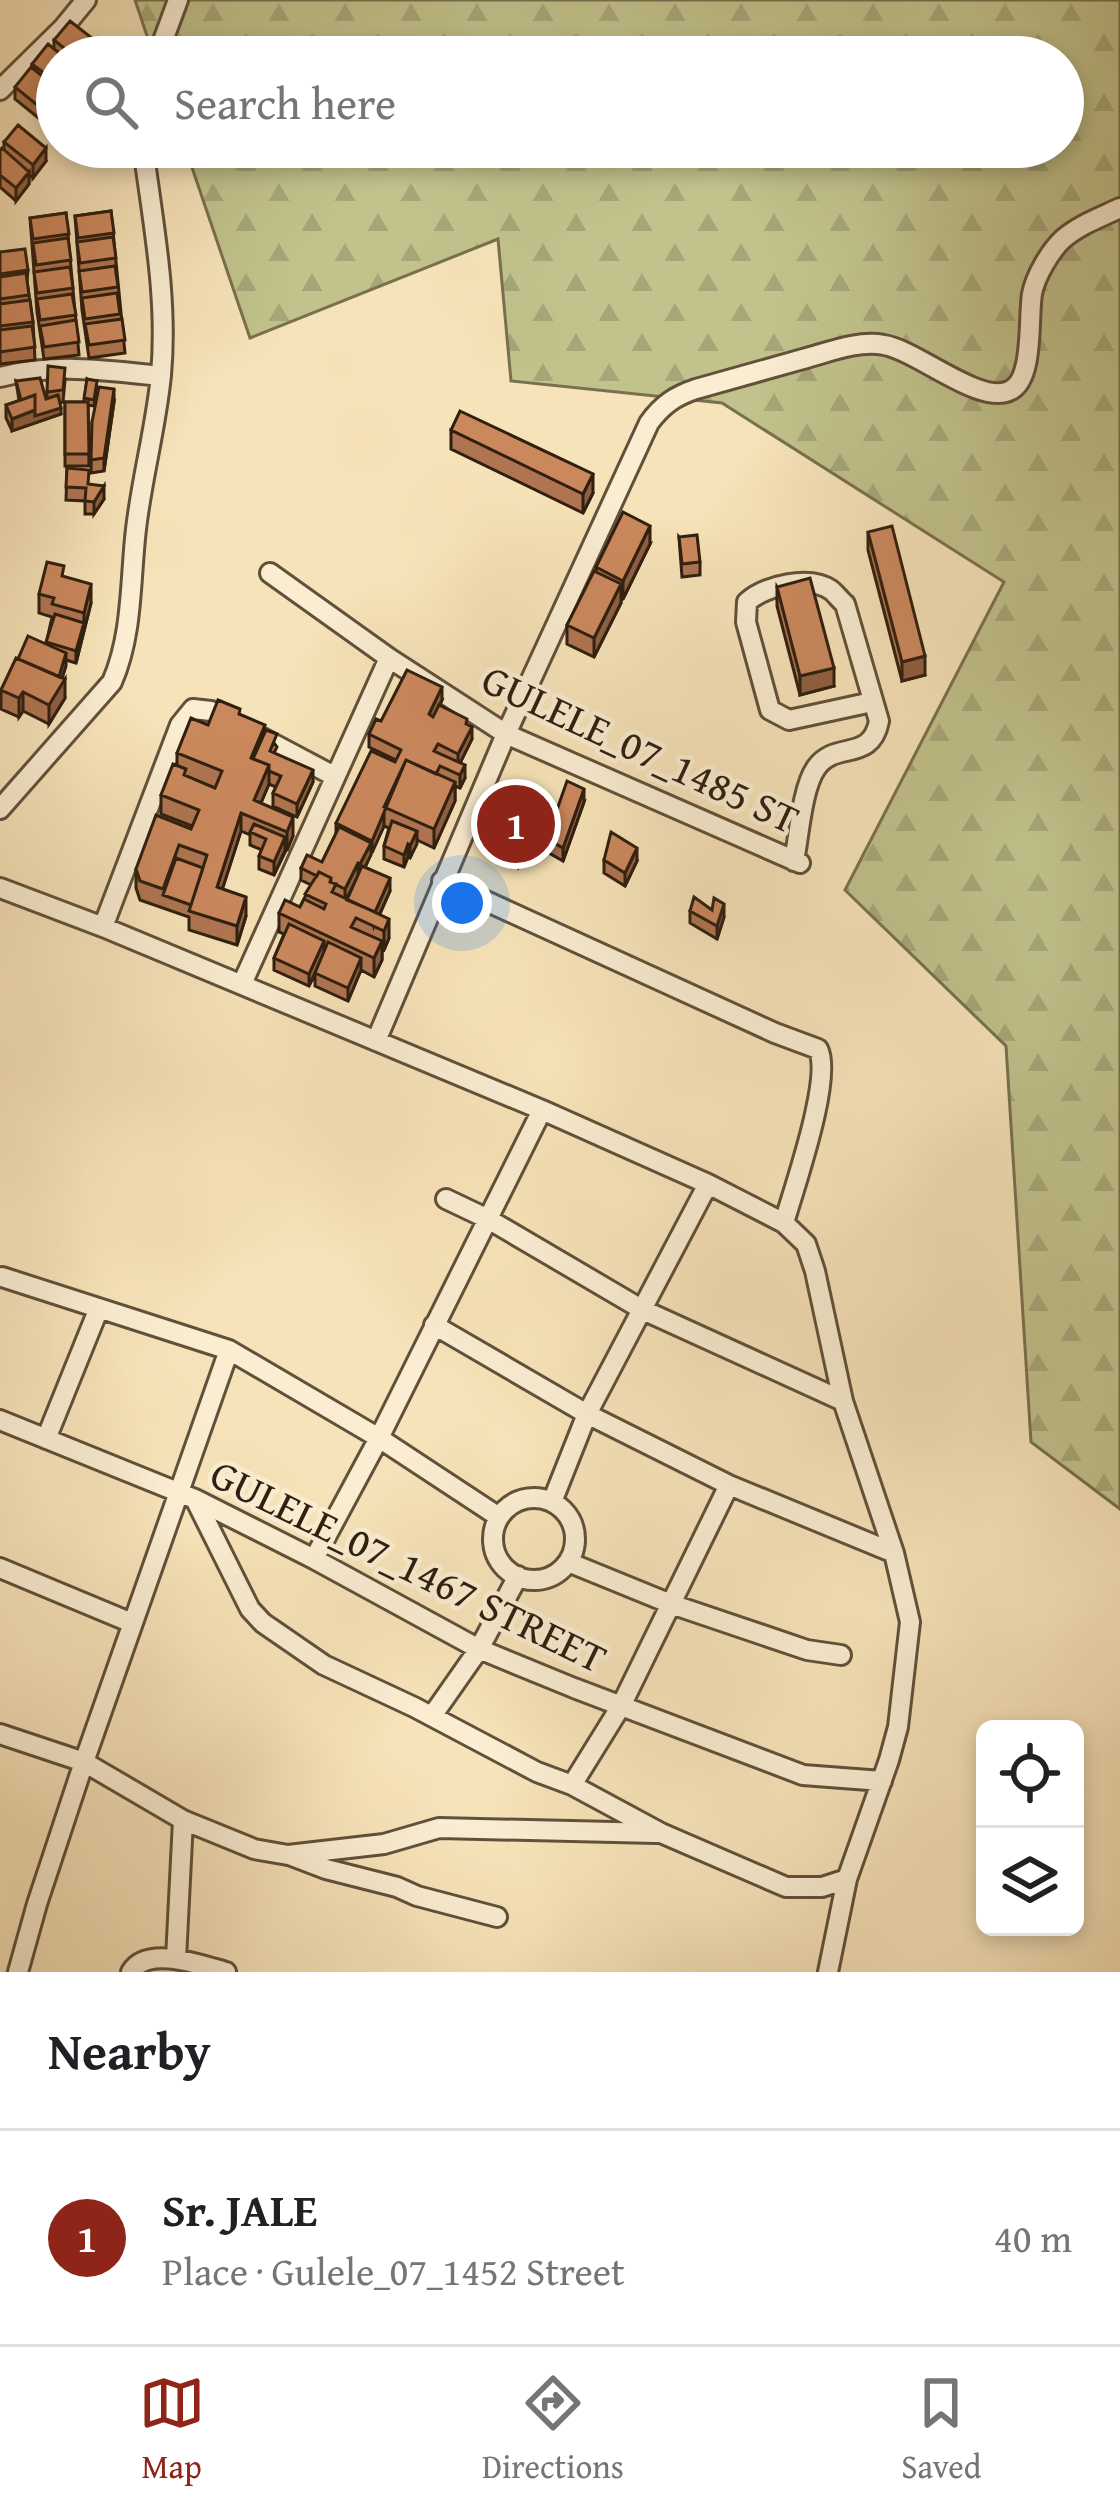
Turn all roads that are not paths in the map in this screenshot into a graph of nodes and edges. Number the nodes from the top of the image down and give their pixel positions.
1 (86, 0) edge
2 (178, 0) edge
3 (55, 36) edge
4 (165, 36) edge
5 (36, 55) edge
6 (0, 90) edge
7 (146, 168) edge
8 (1120, 208) edge
9 (160, 376) junction
10 (0, 377) edge
11 (270, 573) dead end
12 (389, 658) junction
13 (872, 702) junction
14 (506, 734) junction
15 (334, 776) junction
16 (0, 809) edge
17 (442, 881) junction
18 (0, 888) edge
19 (103, 927) junction
20 (242, 984) junction
21 (376, 1041) junction
22 (542, 1110) junction
23 (708, 1184) junction
24 (446, 1199) dead end
25 (488, 1219) junction
26 (784, 1223) junction
27 (2, 1277) edge
28 (99, 1308) junction
29 (643, 1310) junction
30 (434, 1325) junction
31 (229, 1349) junction
32 (843, 1401) junction
33 (587, 1414) junction
34 (0, 1420) edge
35 (46, 1438) junction
36 (379, 1438) junction
37 (729, 1485) junction
38 (187, 1496) junction
39 (551, 1502) junction
40 (499, 1517) junction
41 (894, 1553) junction
42 (314, 1559) junction
43 (568, 1562) junction
44 (0, 1568) edge
45 (518, 1576) junction
46 (671, 1604) junction
47 (132, 1623) junction
48 (479, 1649) junction
49 (842, 1655) dead end
50 (621, 1706) junction
51 (431, 1716) junction
52 (0, 1733) edge
53 (84, 1762) junction
54 (882, 1781) junction
55 (572, 1785) junction
56 (183, 1820) junction
57 (661, 1833) junction
58 (288, 1855) junction
59 (847, 1879) junction
60 (497, 1917) dead end
61 (176, 1959) junction
62 (18, 1972) edge
63 (131, 1972) edge
64 (226, 1972) edge
65 (828, 1972) edge

1 - 3 street
2 - 4 street
5 - 6 street
7 - 9 street
8 - 14 street
9 - 10 street
9 - 16 street
11 - 12 street, GULELE_07_1485 ST
12 - 14 street, GULELE_07_1485 ST
12 - 15 street
13 - 13 street
13 - 14 street, GULELE_07_1485 ST
14 - 17 street
15 - 19 street
15 - 20 street
17 - 21 street
17 - 26 street
18 - 19 street
19 - 20 street
20 - 21 street
21 - 22 street
22 - 23 street
22 - 25 street
23 - 26 street
23 - 29 street
24 - 25 street
25 - 29 street
25 - 30 street
26 - 32 street
27 - 28 street
28 - 31 street
28 - 35 street
29 - 32 street
29 - 33 street
30 - 33 street
30 - 36 street
31 - 36 street
31 - 38 street
32 - 41 street
33 - 37 street
33 - 39 street
34 - 35 street, GULELE_07_1467 STREET
35 - 38 street, GULELE_07_1467 STREET
36 - 40 street
36 - 42 street
37 - 41 street
37 - 46 street
38 - 42 street, GULELE_07_1467 STREET
38 - 47 street
38 - 51 street
39 - 40 street
39 - 43 street
40 - 45 street
41 - 54 street
42 - 48 street, GULELE_07_1467 STREET
43 - 45 street
43 - 46 street
44 - 47 street
45 - 48 street
46 - 49 street
46 - 50 street
47 - 53 street
48 - 50 street, GULELE_07_1467 STREET
48 - 51 street
50 - 54 street, GULELE_07_1467 STREET
50 - 55 street
51 - 55 street
52 - 53 street
53 - 56 street
53 - 62 street
54 - 59 street
55 - 57 street
56 - 58 street
56 - 61 street
57 - 58 street
57 - 59 street
58 - 60 street
59 - 65 street
61 - 63 street
61 - 64 street

